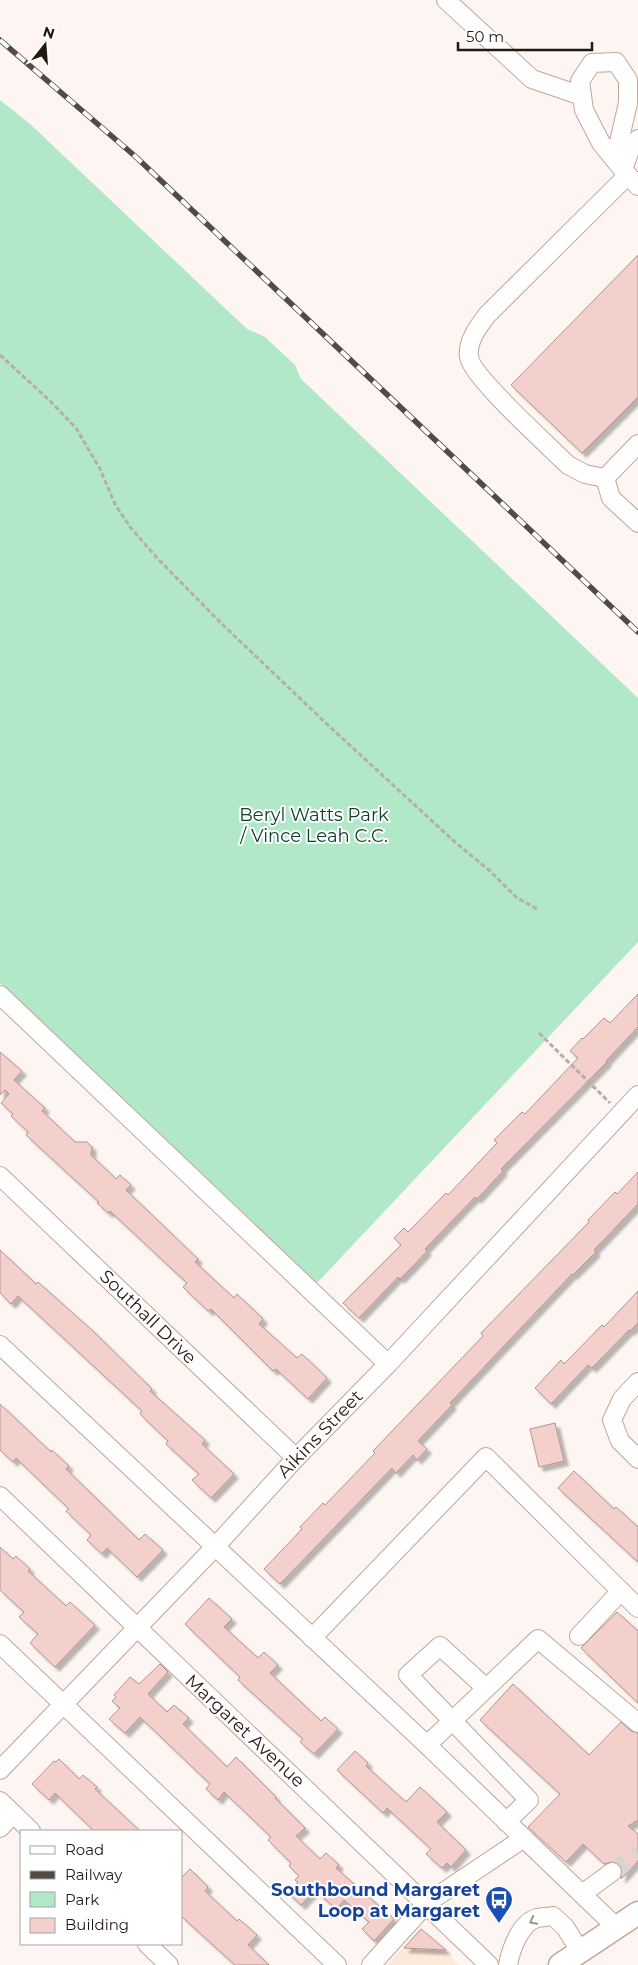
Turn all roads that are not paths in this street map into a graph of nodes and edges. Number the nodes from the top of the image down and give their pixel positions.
1 (446, 0) edge
2 (582, 96) junction
3 (638, 139) edge
4 (630, 177) edge
5 (638, 444) edge
6 (605, 478) junction
7 (638, 523) edge
8 (0, 995) edge
9 (638, 1095) edge
10 (0, 1176) edge
11 (0, 1344) edge
12 (388, 1364) junction
13 (638, 1382) edge
14 (296, 1458) junction
15 (638, 1459) edge
16 (0, 1496) edge
17 (215, 1547) junction
18 (622, 1591) junction
19 (638, 1608) edge
20 (136, 1628) junction
21 (579, 1636) dead end
22 (312, 1638) junction
23 (0, 1644) edge
24 (486, 1688) junction
25 (64, 1704) junction
26 (452, 1720) junction
27 (638, 1723) edge
28 (427, 1745) junction
29 (0, 1770) edge
30 (0, 1801) edge
31 (13, 1814) junction
32 (506, 1822) junction
33 (0, 1828) edge
34 (30, 1830) edge
35 (524, 1838) junction
36 (612, 1872) tunnel mouth
37 (582, 1894) junction
38 (427, 1903) junction
39 (638, 1913) edge
40 (616, 1927) junction
41 (148, 1945) edge
42 (581, 1958) edge
43 (510, 1959) edge
44 (169, 1965) edge
45 (337, 1965) edge
46 (371, 1965) edge
47 (489, 1965) edge
48 (560, 1965) edge

1 - 2 street
2 - 4 street
2 - 4 street
3 - 4 street
4 - 6 street
5 - 6 street
6 - 7 street
8 - 12 street
9 - 12 street, Aikins Street
10 - 14 street, Southall Drive
11 - 17 street
12 - 14 street, Aikins Street
13 - 15 street
14 - 17 street, Aikins Street
16 - 20 street, Margaret Avenue
17 - 20 street, Aikins Street
17 - 22 street
18 - 19 street
18 - 21 street
18 - 22 street
20 - 25 street, Aikins Street
20 - 38 street, Margaret Avenue
22 - 28 street
23 - 25 street
24 - 26 street
24 - 26 street
24 - 27 street
25 - 29 street, Aikins Street
25 - 45 street
26 - 28 street
26 - 32 street
28 - 32 street
30 - 31 street
31 - 33 street
31 - 34 street
32 - 35 street
35 - 37 street
35 - 38 street
36 - 37 street
37 - 40 street
38 - 46 street
38 - 47 street, Margaret Avenue
39 - 40 main road
40 - 42 main road
41 - 44 street
42 -> 43 street
42 - 48 main road

